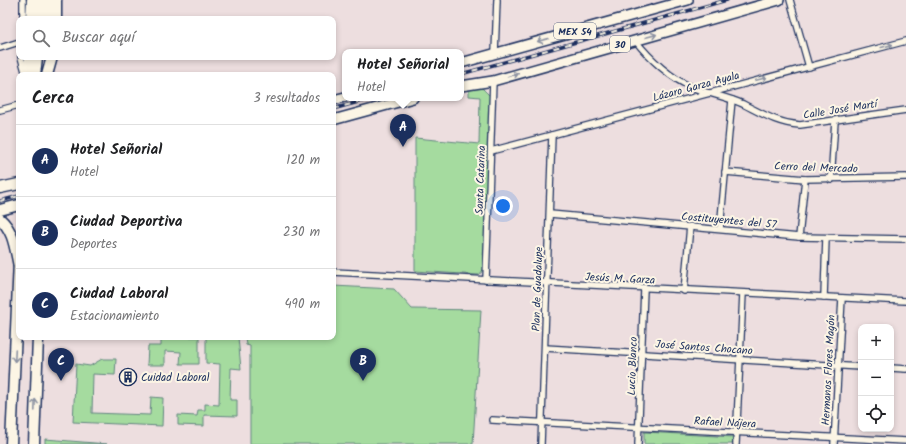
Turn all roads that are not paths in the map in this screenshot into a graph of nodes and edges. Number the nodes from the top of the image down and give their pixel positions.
1 (23, 0) edge
2 (32, 0) edge
3 (40, 0) edge
4 (48, 0) edge
5 (56, 0) edge
6 (497, 0) edge
7 (688, 0) edge
8 (779, 0) edge
9 (790, 0) edge
10 (675, 2) edge
11 (23, 16) edge
12 (31, 16) edge
13 (39, 16) edge
14 (48, 16) edge
15 (56, 16) edge
16 (635, 40) junction
17 (906, 41) edge
18 (16, 43) edge
19 (0, 48) edge
20 (495, 53) junction
21 (22, 60) edge
22 (30, 60) edge
23 (37, 60) edge
24 (47, 60) edge
25 (51, 60) edge
26 (464, 62) edge
27 (809, 68) junction
28 (25, 72) edge
29 (29, 72) edge
30 (35, 72) edge
31 (46, 72) edge
32 (47, 72) edge
33 (493, 81) junction
34 (464, 86) edge
35 (710, 92) junction
36 (732, 100) junction
37 (402, 101) edge
38 (16, 106) edge
39 (0, 110) edge
40 (906, 110) edge
41 (336, 119) edge
42 (835, 121) junction
43 (552, 135) junction
44 (491, 151) junction
45 (725, 172) junction
46 (906, 177) edge
47 (805, 179) junction
48 (831, 180) junction
49 (16, 185) edge
50 (0, 188) edge
51 (16, 206) edge
52 (0, 210) edge
53 (550, 214) junction
54 (0, 219) edge
55 (690, 226) junction
56 (720, 229) junction
57 (800, 236) junction
58 (826, 238) junction
59 (906, 239) edge
60 (16, 253) edge
61 (336, 272) edge
62 (486, 280) junction
63 (547, 284) junction
64 (644, 289) junction
65 (684, 291) junction
66 (743, 293) junction
67 (824, 297) junction
68 (842, 298) junction
69 (906, 301) edge
70 (16, 333) edge
71 (38, 340) edge
72 (545, 348) junction
73 (642, 353) junction
74 (740, 360) junction
75 (838, 366) junction
76 (858, 367) edge
77 (894, 368) edge
78 (906, 369) edge
79 (492, 420) dead end
80 (542, 423) junction
81 (639, 428) junction
82 (736, 433) junction
83 (834, 438) junction
84 (906, 441) edge
85 (11, 444) edge
86 (34, 444) edge
87 (541, 444) edge
88 (638, 444) edge
89 (736, 444) edge
90 (834, 444) edge

1 - 11 street
2 - 12 highway
3 - 13 highway
4 - 14 highway
5 - 15 highway
6 - 20 street
7 - 10 main road, MEX 54
16 -> 8 main road, 30
9 - 27 street
10 -> 20 main road, MEX 54
33 -> 16 main road, 30
16 - 35 street, Calle José Martí
27 -> 17 street, Lázaro Garza Ayala
18 - 19 street
20 - 26 main road, MEX 54
21 - 28 street
22 - 29 highway
23 - 30 highway
24 - 31 highway
25 - 32 highway
35 -> 27 street, Lázaro Garza Ayala
33 - 34 main road, 30
33 - 44 street, Santa Catarina
35 - 36 street, Calle José Martí
35 - 43 street, Lázaro Garza Ayala
36 - 42 street, Calle José Martí
36 - 45 street
37 - 41 main road
38 - 39 street
40 - 42 street, Calle José Martí
42 - 48 street
43 - 44 street, Lázaro Garza Ayala
43 - 53 street, Plan de Guadalupe
44 - 62 street, Santa Catarina
45 - 47 street, Cerro del Mercado
45 - 56 street
46 - 48 street, Cerro del Mercado
47 - 48 street, Cerro del Mercado
47 - 57 street
49 - 50 highway
51 - 52 highway
53 - 55 street, Costituyentes del 57
53 - 63 street, Plan de Guadalupe
54 - 60 highway
55 - 56 street, Costituyentes del 57
55 - 65 street
56 - 57 street, Costituyentes del 57
57 - 58 street, Costituyentes del 57
58 - 59 street, Costituyentes del 57
58 - 67 street
61 - 62 street, Jesús M. Garza
62 - 63 street, Jesús M. Garza
63 - 64 street, Jesús M. Garza
63 - 72 street, Plan de Guadalupe
64 - 65 street, Jesús M. Garza
64 - 73 street, Lucio Blanco
65 - 66 street, Jesús M. Garza
66 - 67 street, Jesús M. Garza
66 - 74 street
67 - 68 street, Jesús M. Garza
68 - 69 street, Jesús M. Garza
68 - 75 street, Hermanos Flores Magón
70 -> 85 highway
86 -> 71 highway
72 - 73 street, José Santos Chocano
72 - 80 street, Plan de Guadalupe
73 - 74 street, José Santos Chocano
73 - 81 street, Lucio Blanco
74 - 75 street, José Santos Chocano
74 - 82 street
75 - 76 street, José Santos Chocano
75 - 83 street, Hermanos Flores Magón
77 - 78 street
79 - 80 street, Rafael Nájera
80 - 81 street, Rafael Nájera
80 - 87 street, Plan de Guadalupe
81 - 82 street, Rafael Nájera
81 - 88 street, Lucio Blanco
82 - 83 street, Rafael Nájera
82 - 89 street
83 - 84 street, Rafael Nájera
83 - 90 street, Hermanos Flores Magón

